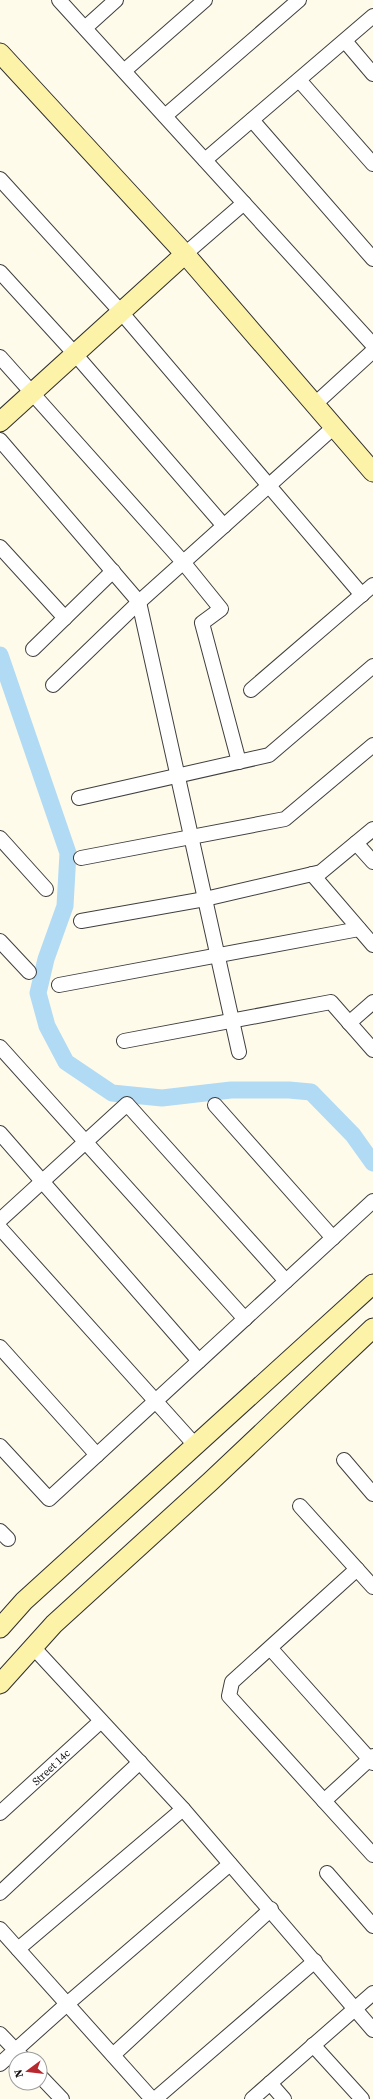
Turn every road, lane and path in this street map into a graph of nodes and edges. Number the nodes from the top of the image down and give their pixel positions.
1 (59, 0) edge
2 (116, 0) edge
3 (205, 0) edge
4 (299, 0) edge
5 (373, 16) edge
6 (85, 28) junction
7 (344, 40) junction
8 (0, 53) edge
9 (124, 71) junction
10 (373, 74) edge
11 (299, 80) junction
12 (165, 116) junction
13 (252, 120) junction
14 (205, 160) junction
15 (373, 164) edge
16 (0, 180) edge
17 (244, 203) junction
18 (185, 254) junction
19 (373, 259) edge
20 (0, 272) edge
21 (121, 312) junction
22 (373, 345) edge
23 (373, 351) edge
24 (75, 354) junction
25 (0, 358) edge
26 (32, 393) junction
27 (315, 404) junction
28 (0, 422) edge
29 (334, 427) junction
30 (0, 440) edge
31 (373, 472) edge
32 (269, 485) junction
33 (224, 526) junction
34 (0, 547) edge
35 (183, 562) junction
36 (113, 572) junction
37 (373, 585) edge
38 (362, 595) junction
39 (139, 602) junction
40 (65, 618) junction
41 (33, 649) dead end
42 (373, 666) edge
43 (53, 685) dead end
44 (251, 690) dead end
45 (373, 745) edge
46 (239, 762) junction
47 (178, 777) junction
48 (79, 798) dead end
49 (373, 829) edge
50 (191, 837) junction
51 (0, 838) edge
52 (356, 843) junction
53 (81, 858) dead end
54 (373, 862) edge
55 (312, 874) junction
56 (46, 889) dead end
57 (205, 899) junction
58 (81, 921) dead end
59 (359, 929) junction
60 (0, 941) edge
61 (373, 945) edge
62 (218, 956) junction
63 (29, 972) dead end
64 (59, 985) dead end
65 (373, 1002) edge
66 (232, 1020) junction
67 (350, 1023) junction
68 (124, 1041) dead end
69 (0, 1047) edge
70 (373, 1050) edge
71 (239, 1052) dead end
72 (215, 1106) dead end
73 (0, 1133) edge
74 (86, 1142) junction
75 (42, 1182) junction
76 (373, 1200) edge
77 (0, 1220) edge
78 (0, 1228) edge
79 (333, 1238) junction
80 (286, 1280) junction
81 (373, 1284) edge
82 (245, 1319) junction
83 (373, 1328) edge
84 (0, 1347) edge
85 (198, 1361) junction
86 (155, 1401) junction
87 (195, 1445) junction
88 (0, 1446) edge
89 (97, 1455) junction
90 (344, 1460) dead end
91 (373, 1494) edge
92 (300, 1506) dead end
93 (357, 1569) junction
94 (373, 1586) edge
95 (3, 1619) edge
96 (33, 1648) junction
97 (271, 1648) junction
98 (0, 1684) edge
99 (101, 1721) junction
100 (372, 1759) edge
101 (140, 1762) junction
102 (324, 1801) junction
103 (184, 1809) junction
104 (0, 1814) edge
105 (373, 1856) edge
106 (230, 1864) junction
107 (327, 1873) dead end
108 (0, 1893) edge
109 (271, 1909) junction
110 (373, 1926) edge
111 (0, 1929) edge
112 (18, 1949) junction
113 (315, 1962) junction
114 (373, 1993) edge
115 (67, 2004) junction
116 (354, 2008) junction
117 (373, 2030) edge
118 (0, 2034) edge
119 (313, 2045) junction
120 (16, 2051) edge
121 (24, 2051) edge
122 (112, 2055) junction
123 (270, 2083) junction
124 (48, 2084) edge
125 (62, 2099) edge
126 (153, 2099) edge
127 (252, 2099) edge
128 (284, 2099) edge
129 (362, 2099) edge

1 - 6 street
2 - 6 street
3 - 9 street
4 - 12 street
5 - 7 street
6 - 9 street
7 - 10 street
7 - 11 street
8 - 18 main road
9 - 12 street
11 - 13 street
11 - 15 street
12 - 14 street
13 - 14 street
13 - 19 street
14 - 17 street
16 - 21 street
17 - 18 street
17 - 22 street
18 - 21 main road
18 - 27 main road
20 - 24 street
21 - 24 main road
21 - 32 street
23 - 27 street
24 - 26 main road
24 - 33 street
25 - 26 street
26 - 28 main road
26 - 35 street
27 - 29 main road
29 - 31 main road
29 - 32 street
30 - 36 street
32 - 33 street
32 - 38 street
33 - 35 street
34 - 40 street
35 - 39 street
35 - 46 street
36 - 39 street
36 - 40 street
37 - 38 street
38 - 44 street
39 - 43 street
39 - 47 street
40 - 41 street
42 - 46 street
45 - 50 street
46 - 47 street
47 - 48 street
47 - 50 street
49 - 52 street
50 - 53 street
50 - 57 street
51 - 56 street
52 - 54 street
52 - 55 street
55 - 57 street
55 - 59 street
57 - 58 street
57 - 62 street
59 - 61 street
59 - 62 street
60 - 63 street
62 - 64 street
62 - 66 street
65 - 67 street
66 - 67 street
66 - 68 street
66 - 71 street
67 - 70 street
69 - 74 street
72 - 79 street
73 - 75 street
74 - 75 street
74 - 80 street
74 - 82 street
75 - 77 street
75 - 85 street
76 - 79 street
78 - 86 street
79 - 80 street
80 - 82 street
81 - 87 main road
82 - 85 street
83 - 96 main road
84 - 89 street
85 - 86 street
86 - 87 street
86 - 89 street
87 - 95 main road
88 - 89 street
90 - 91 street
92 - 93 street
93 - 94 street
93 - 97 street
96 - 98 main road
96 - 99 street
97 - 100 street
97 - 102 street
99 - 101 street
99 - 104 street, Street 14c
100 - 102 street
101 - 103 street
101 - 108 street
102 - 105 street
103 - 106 street
103 - 112 street
106 - 109 street
106 - 115 street
107 - 110 street
109 - 113 street
109 - 122 street
111 - 112 street
112 - 115 street
113 - 116 street
113 - 126 street
114 - 116 street
115 - 121 street
115 - 122 street
116 - 117 street
116 - 119 street
118 - 120 street
119 - 123 street
119 - 129 street
122 - 126 street
123 - 127 street
123 - 128 street
124 - 125 street

